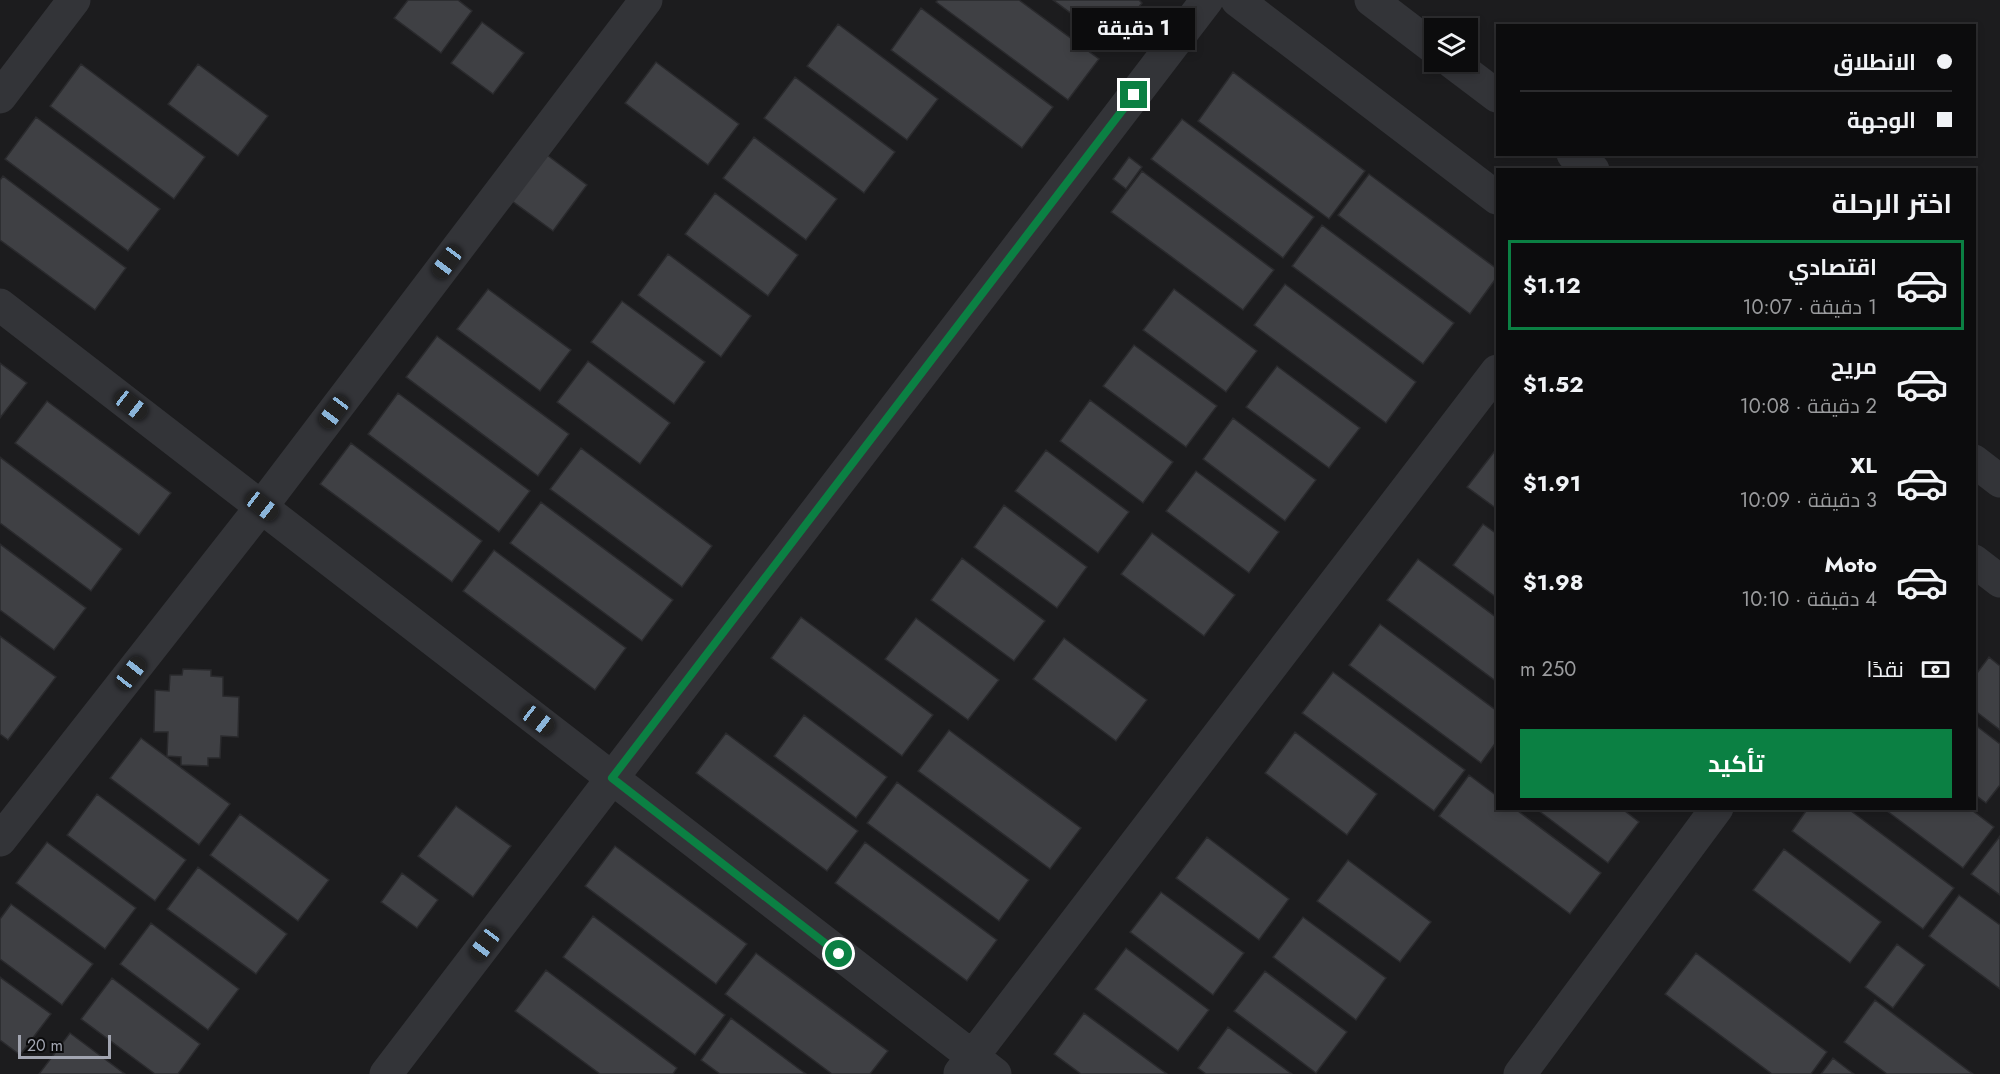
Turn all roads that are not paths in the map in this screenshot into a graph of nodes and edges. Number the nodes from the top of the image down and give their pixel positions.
1 (74, 0) edge
2 (646, 0) edge
3 (1207, 0) edge
4 (1237, 0) edge
5 (1371, 0) edge
6 (1424, 40) edge
7 (1465, 72) edge
8 (1496, 95) edge
9 (0, 97) edge
10 (1576, 156) edge
11 (1590, 168) edge
12 (1496, 197) edge
13 (0, 304) edge
14 (1496, 372) edge
15 (1976, 463) edge
16 (2000, 481) edge
17 (262, 506) junction
18 (1976, 563) edge
19 (2000, 581) edge
20 (612, 778) junction
21 (1716, 810) edge
22 (0, 840) edge
23 (975, 1068) edge
24 (386, 1074) edge
25 (1520, 1074) edge

1 - 9 street
2 - 17 street
3 - 20 street
4 - 12 street
5 - 6 street
7 - 8 street
10 - 11 street
13 - 17 street
14 - 23 street
15 - 16 street
17 - 20 street
17 - 22 street
18 - 19 street
20 - 23 street
20 - 24 street
21 - 25 street

